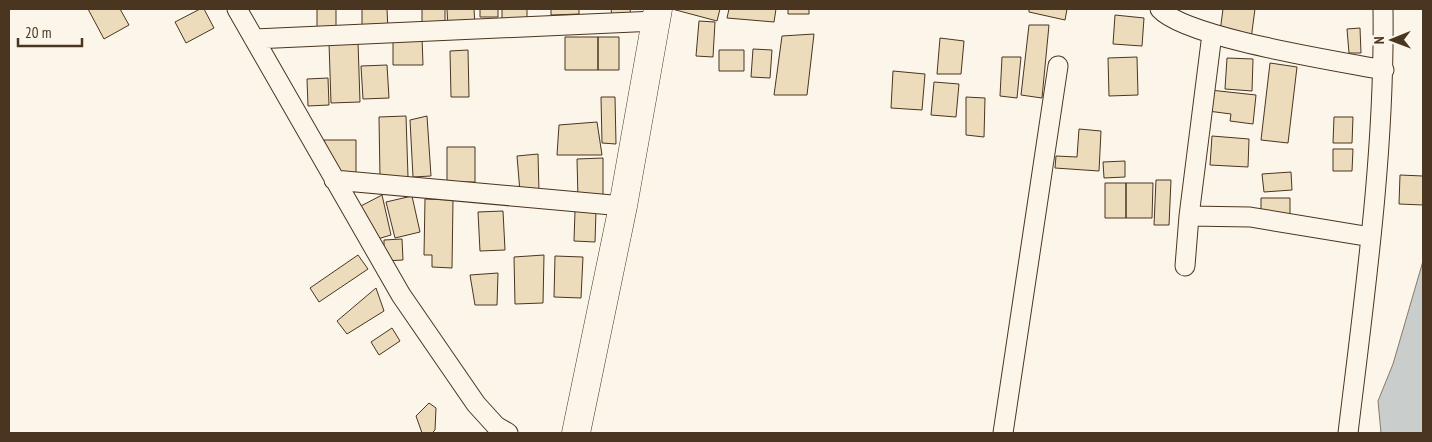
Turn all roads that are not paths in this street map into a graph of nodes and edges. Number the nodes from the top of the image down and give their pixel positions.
1 (237, 9) edge
2 (1160, 9) edge
3 (1383, 9) edge
4 (657, 15) edge
5 (1212, 34) junction
6 (254, 39) junction
7 (1058, 66) dead end
8 (1384, 70) junction
9 (334, 180) junction
10 (623, 206) junction
11 (1189, 216) junction
12 (1371, 237) junction
13 (1185, 266) dead end
14 (508, 433) edge
15 (576, 433) edge
16 (1003, 433) edge
17 (1348, 433) edge

1 - 6 street
2 - 5 street
3 - 8 street
4 - 6 street
4 - 10 main road
5 - 8 street
5 - 11 street
6 - 9 street
7 - 16 street
8 - 12 street
9 - 10 street
9 - 14 street
10 - 15 main road
11 - 12 street
11 - 13 street
12 - 17 street

